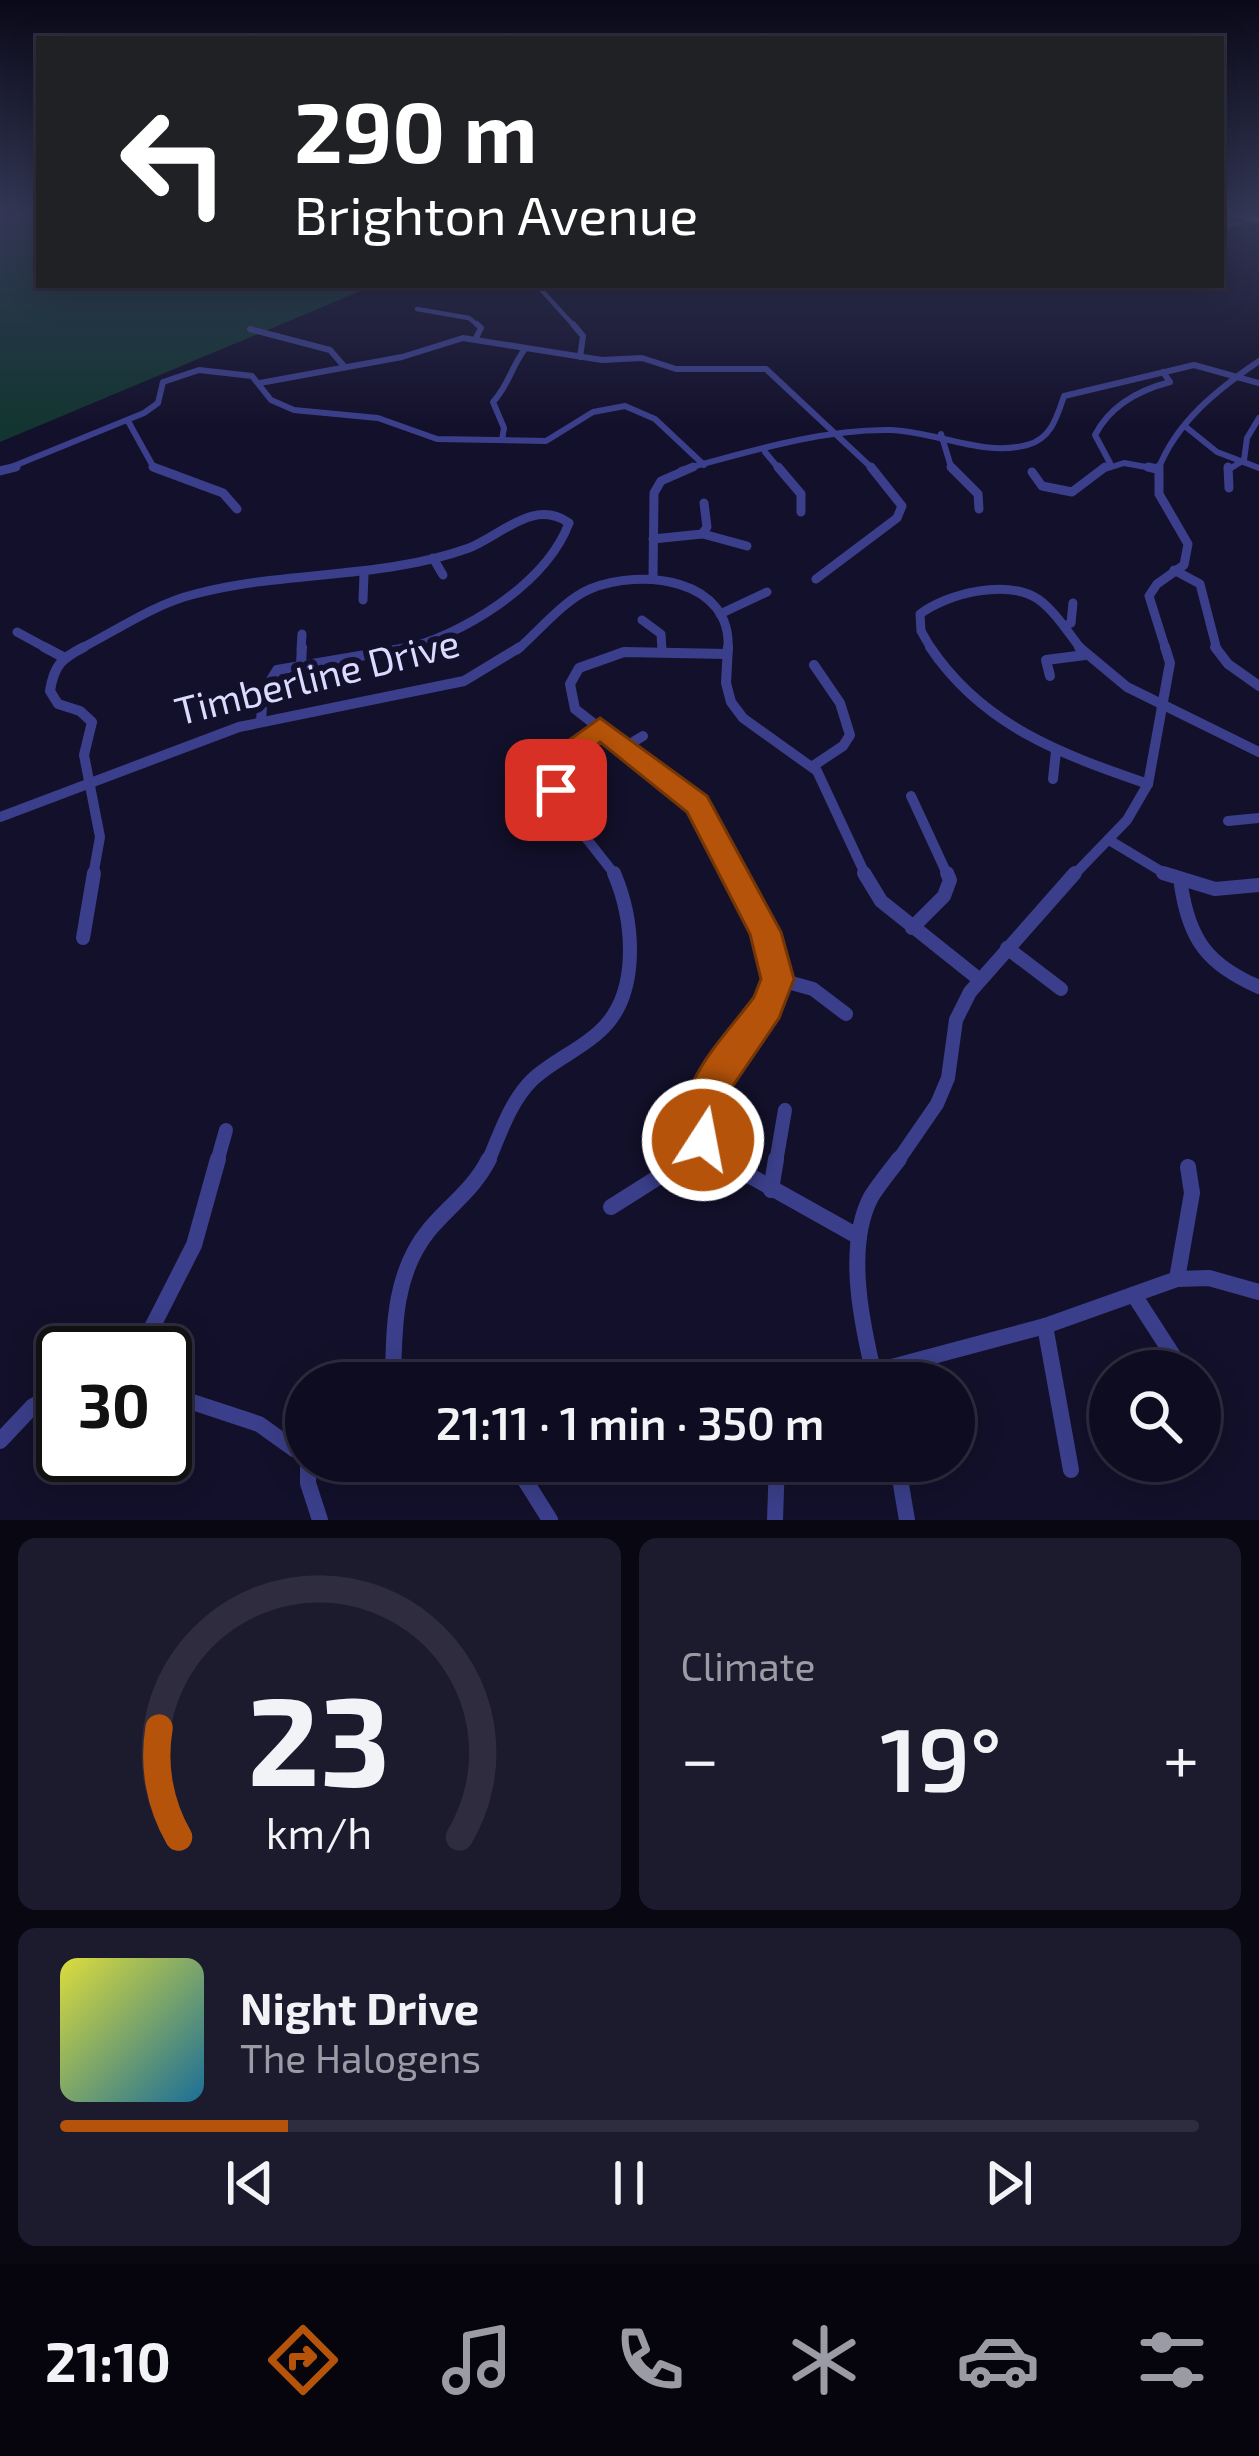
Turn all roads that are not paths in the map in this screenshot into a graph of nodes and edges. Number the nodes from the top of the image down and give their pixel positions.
1 (540, 288) edge
2 (417, 309) dead end
3 (250, 329) dead end
4 (476, 338) junction
5 (525, 349) junction
6 (580, 357) junction
7 (1259, 361) edge
8 (343, 365) junction
9 (1163, 372) junction
10 (1238, 375) junction
11 (260, 383) junction
12 (1259, 383) edge
13 (128, 421) junction
14 (1258, 421) edge
15 (1186, 427) junction
16 (941, 434) junction
17 (842, 436) junction
18 (502, 440) junction
19 (766, 452) junction
20 (1240, 462) junction
21 (1110, 463) junction
22 (704, 465) junction
23 (1259, 468) edge
24 (1157, 469) junction
25 (0, 471) edge
26 (1032, 472) dead end
27 (1229, 488) dead end
28 (704, 503) dead end
29 (979, 508) dead end
30 (237, 509) dead end
31 (801, 512) dead end
32 (703, 534) junction
33 (653, 539) junction
34 (747, 545) dead end
35 (434, 558) junction
36 (1174, 570) junction
37 (364, 574) junction
38 (443, 575) dead end
39 (653, 578) junction
40 (816, 580) dead end
41 (767, 592) dead end
42 (363, 600) dead end
43 (1073, 603) dead end
44 (137, 606) dead end
45 (720, 614) junction
46 (149, 616) junction
47 (642, 620) dead end
48 (1065, 626) junction
49 (17, 632) dead end
50 (302, 634) dead end
51 (662, 651) junction
52 (727, 654) junction
53 (1084, 655) junction
54 (63, 657) junction
55 (301, 663) junction
56 (814, 664) dead end
57 (1050, 676) dead end
58 (1259, 686) edge
59 (1164, 703) junction
60 (261, 722) junction
61 (600, 728) junction
62 (643, 736) dead end
63 (626, 747) junction
64 (1056, 751) junction
65 (1259, 752) edge
66 (813, 766) junction
67 (1053, 778) dead end
68 (90, 781) junction
69 (1148, 784) junction
70 (911, 796) dead end
71 (0, 817) edge
72 (1259, 818) edge
73 (1228, 821) dead end
74 (1109, 840) junction
75 (1181, 886) junction
76 (1259, 886) edge
77 (912, 928) junction
78 (83, 938) dead end
79 (1007, 948) junction
80 (777, 979) junction
81 (980, 980) junction
82 (1259, 987) edge
83 (1061, 989) dead end
84 (846, 1014) dead end
85 (785, 1109) dead end
86 (226, 1130) dead end
87 (705, 1147) junction
88 (1188, 1167) dead end
89 (771, 1190) junction
90 (611, 1207) dead end
91 (859, 1237) junction
92 (1178, 1279) junction
93 (1259, 1292) edge
94 (1134, 1295) junction
95 (154, 1326) edge
96 (1045, 1326) junction
97 (1169, 1350) edge
98 (394, 1362) edge
99 (871, 1362) edge
100 (924, 1362) edge
101 (192, 1402) edge
102 (36, 1404) edge
103 (0, 1441) edge
104 (285, 1443) edge
105 (1071, 1470) dead end
106 (308, 1482) edge
107 (526, 1482) edge
108 (776, 1482) edge
109 (901, 1482) edge
110 (320, 1520) edge
111 (550, 1520) edge
112 (775, 1520) edge
113 (907, 1520) edge

1 - 6 street
2 - 4 street
3 - 8 street
4 - 5 street
4 - 8 street
5 - 6 street
5 - 18 street
6 - 17 street
7 - 10 street
8 - 11 street
9 - 10 street
9 - 16 street
9 - 21 street
10 - 12 street
10 - 15 street
11 - 13 street
11 - 18 street
13 - 25 street
13 - 30 street
14 - 20 street
15 - 20 street
15 - 24 street
16 - 17 street
16 - 29 street
17 - 19 street
17 - 40 street
18 - 22 street
19 - 22 street
19 - 31 street
20 - 23 street
20 - 27 street
21 - 24 street
21 - 26 street
22 - 33 street
24 - 36 street
28 - 32 street
32 - 33 street
32 - 34 street
33 - 39 street
35 - 37 street
35 - 38 street
35 - 55 street
36 - 58 street
36 - 59 street
37 - 42 street
37 - 46 street
39 - 45 street
39 - 60 street, Timberline Drive
41 - 45 street
43 - 48 street
44 - 46 street
45 - 52 street
46 - 54 street
47 - 51 street
48 - 53 street
48 - 64 street
49 - 54 street
50 - 55 street
51 - 52 street
51 - 61 street
52 - 66 street
53 - 57 street
53 - 59 street
54 - 68 street
55 - 60 street
56 - 66 street
59 - 65 street
59 - 69 street
60 - 68 street, Timberline Drive
61 - 63 street
61 - 98 street
62 - 63 street
63 - 80 street
64 - 67 street
64 - 69 street
66 - 77 street
68 - 71 street, Timberline Drive
68 - 78 street
69 - 74 street
70 - 77 street
72 - 73 street
74 - 75 street
74 - 79 street
75 - 76 street
75 - 82 street
77 - 81 street
79 - 81 street
79 - 83 street
80 - 84 street
80 - 87 street
81 - 91 street
85 - 89 street
86 - 95 street
87 - 89 street
87 - 90 street
88 - 92 street
89 - 91 street
91 - 99 street
92 - 93 street
92 - 94 street
94 - 96 street
94 - 97 street
96 - 100 street
96 - 105 street
101 - 104 street
102 - 103 street
106 - 110 street
107 - 111 street
108 - 112 street
109 - 113 street

